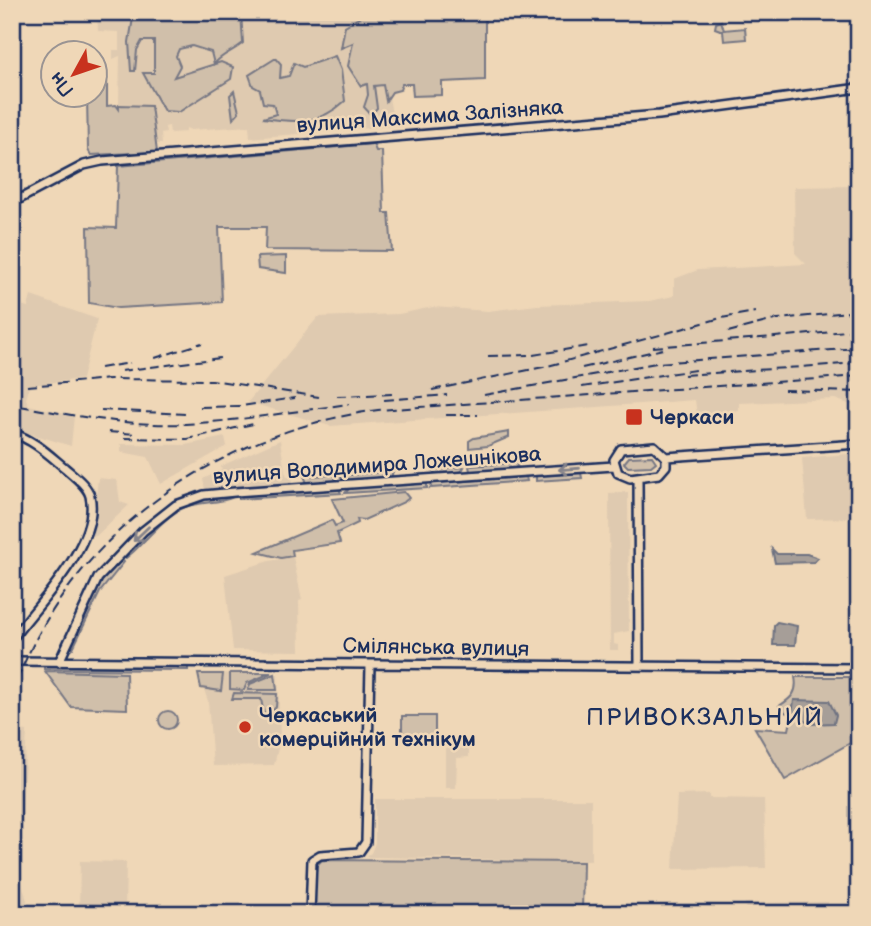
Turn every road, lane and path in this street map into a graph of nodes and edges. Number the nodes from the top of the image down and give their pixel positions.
1 (859, 88) edge
2 (12, 203) edge
3 (12, 433) edge
4 (859, 444) edge
5 (666, 457) junction
6 (614, 466) junction
7 (638, 477) junction
8 (12, 639) edge
9 (12, 661) edge
10 (59, 662) junction
11 (370, 664) junction
12 (639, 666) junction
13 (859, 668) edge
14 (310, 914) edge

1 - 2 street, вулиця Максима Залізняка
3 - 8 street
4 - 5 street
5 - 6 street
5 - 7 street
6 - 7 street
6 -> 10 street, вулиця Володимира Ложешнікова
7 - 12 street
9 - 10 street, Смілянська вулиця
10 - 11 street, Смілянська вулиця
11 - 12 street, Смілянська вулиця
11 - 14 street
12 - 13 street, Смілянська вулиця

